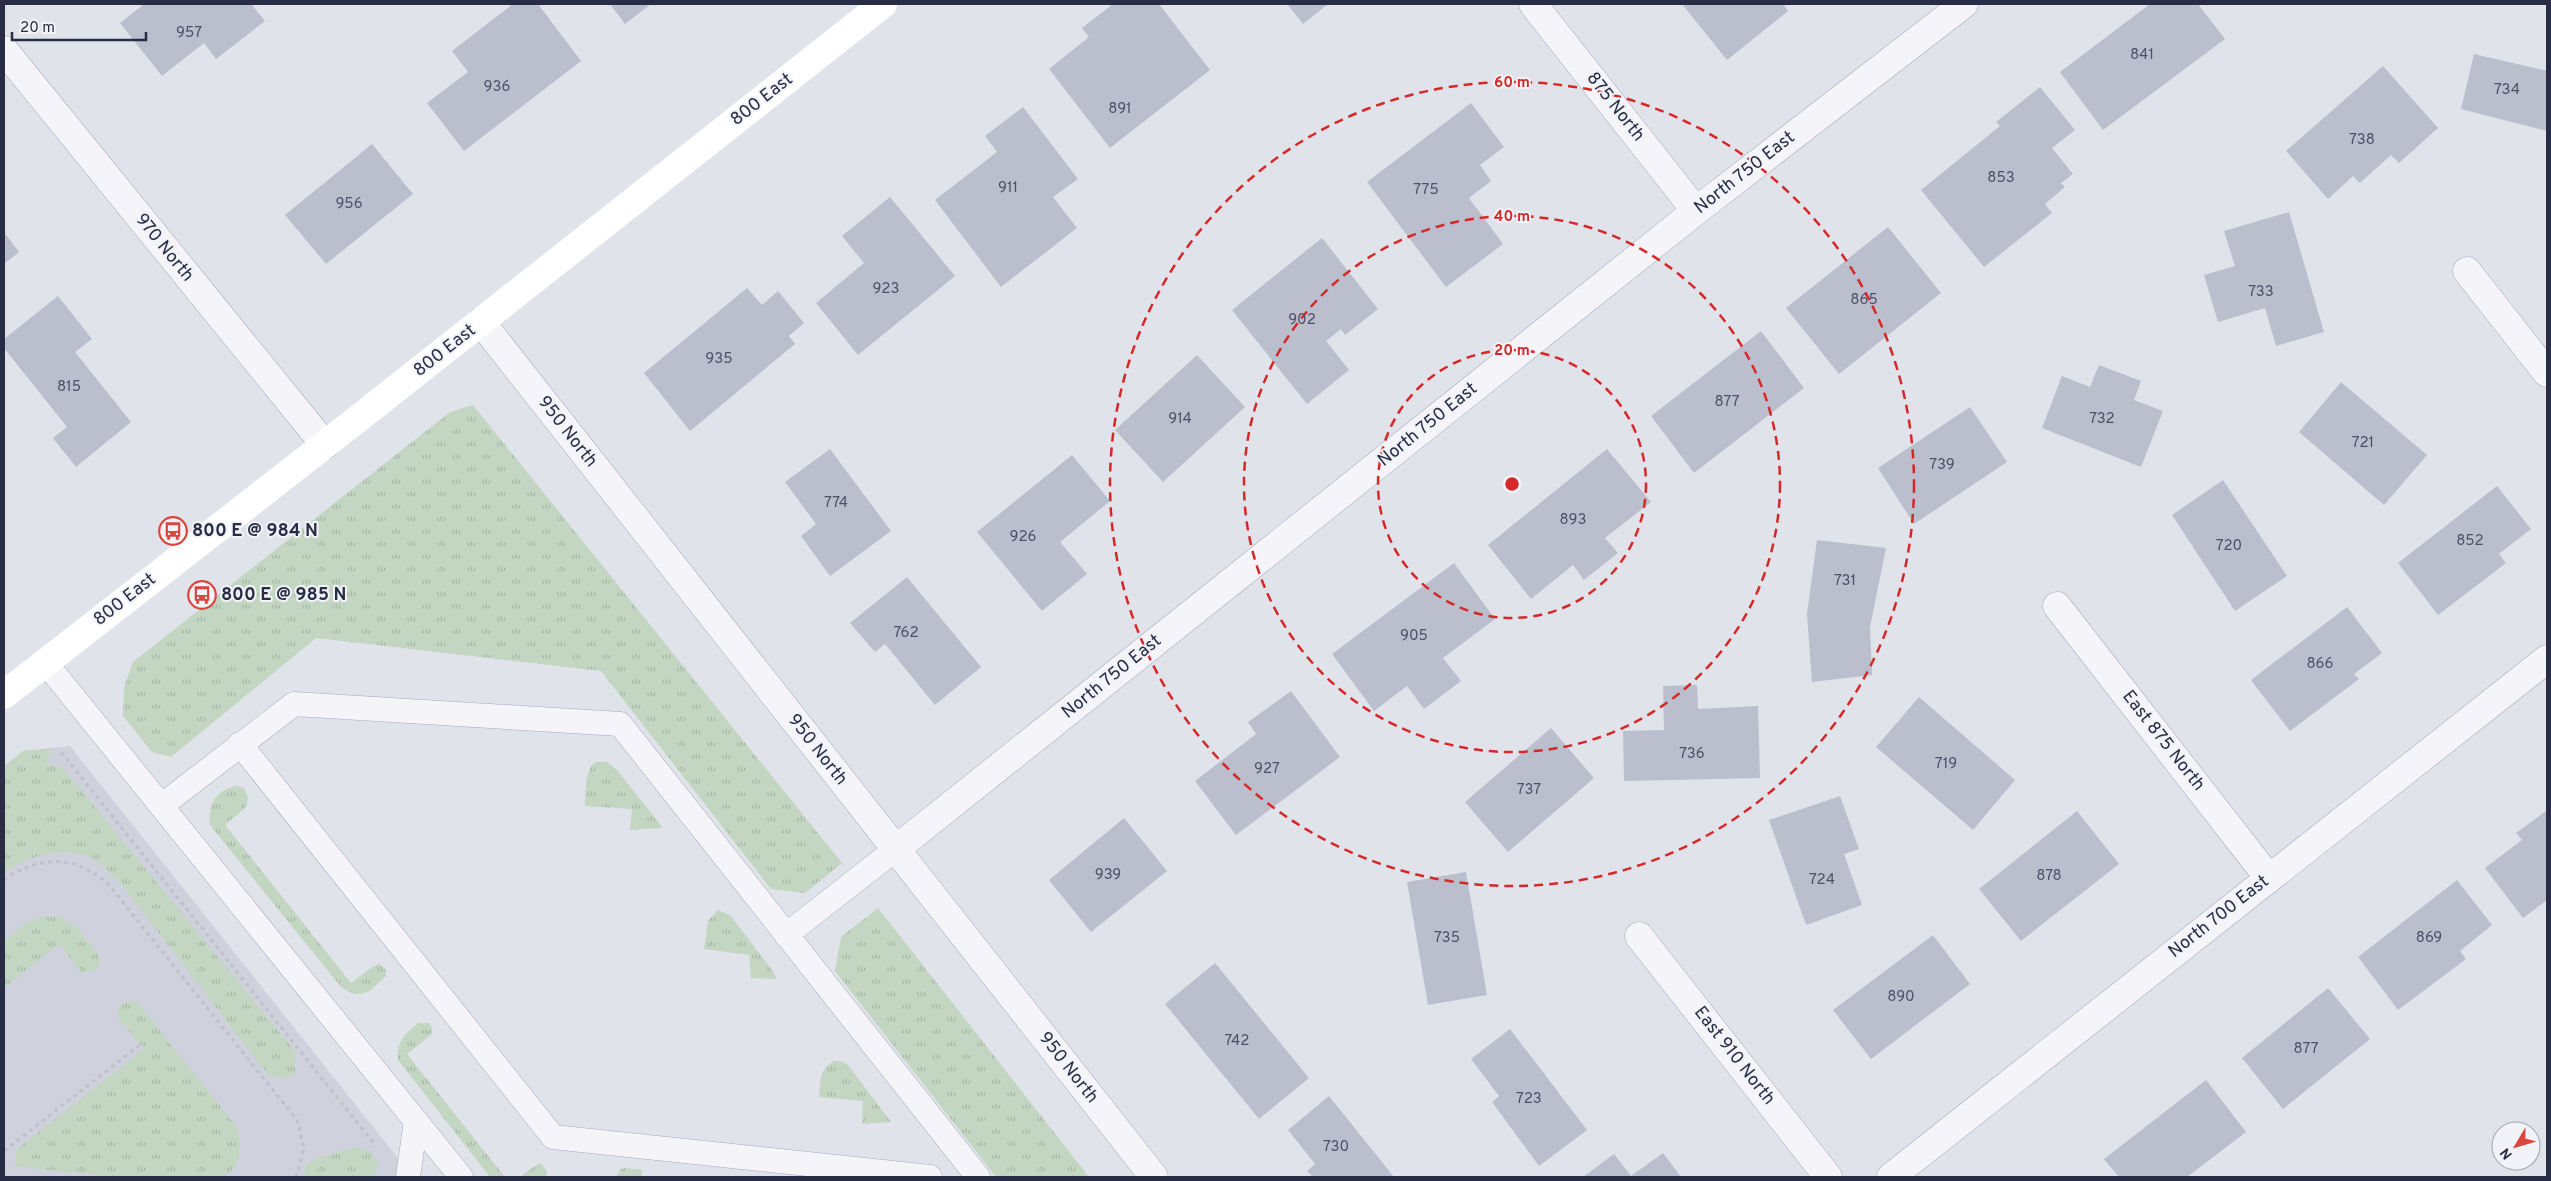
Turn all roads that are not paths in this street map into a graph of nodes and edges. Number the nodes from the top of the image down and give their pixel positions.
1 (883, 4) edge
2 (1533, 4) edge
3 (1964, 4) edge
4 (4, 50) edge
5 (1696, 210) junction
6 (2468, 271) dead end
7 (481, 322) junction
8 (2547, 373) edge
9 (325, 445) junction
10 (2057, 606) dead end
11 (2547, 658) edge
12 (45, 662) junction
13 (4, 695) edge
14 (240, 744) junction
15 (161, 806) junction
16 (896, 850) junction
17 (2268, 878) junction
18 (786, 935) junction
19 (1639, 936) dead end
20 (416, 1121) junction
21 (408, 1177) edge
22 (461, 1177) edge
23 (930, 1177) edge
24 (978, 1177) edge
25 (1154, 1177) edge
26 (1828, 1177) edge
27 (1891, 1177) edge

1 - 7 main road, 800 East
2 - 5 street, 875 North
3 - 5 street, North 750 East
4 - 9 street, 970 North
5 - 16 street, North 750 East
6 - 8 street
7 - 9 main road, 800 East
7 - 16 street, 950 North
9 - 12 main road, 800 East
10 - 17 street, East 875 North
11 - 17 street, North 700 East
12 - 13 main road, 800 East
12 - 15 lane
14 - 15 lane
14 - 18 lane
14 - 23 lane
15 - 20 lane
16 - 18 lane
16 - 25 street, 950 North
17 - 27 street, North 700 East
18 - 24 lane
19 - 26 street, East 910 North
20 - 21 lane
20 - 22 lane

